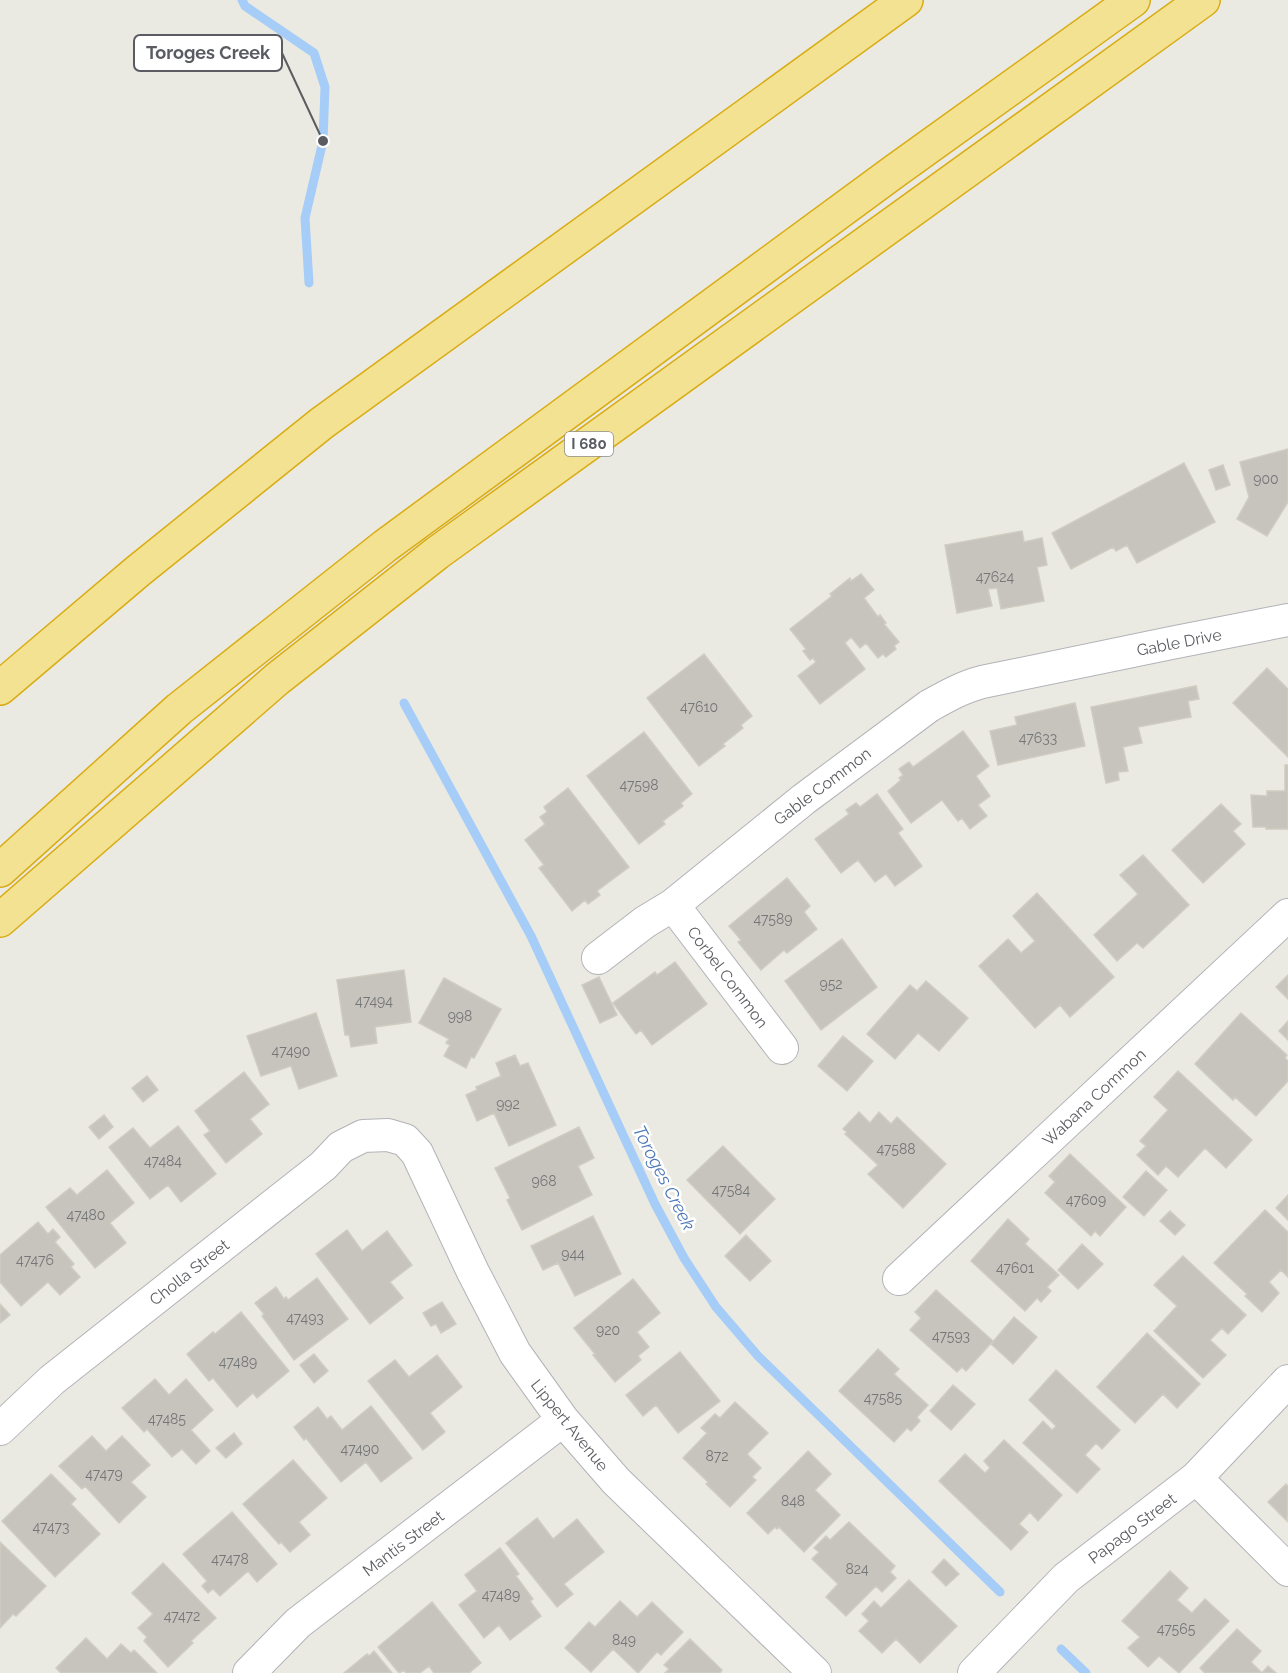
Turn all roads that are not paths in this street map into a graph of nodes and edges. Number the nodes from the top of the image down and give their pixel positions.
1 (906, 0) edge
2 (1133, 0) edge
3 (1203, 0) edge
4 (1288, 620) edge
5 (1071, 665) joint
6 (0, 688) edge
7 (0, 870) edge
8 (674, 905) junction
9 (1288, 915) edge
10 (0, 920) edge
11 (598, 958) dead end
12 (782, 1048) dead end
13 (388, 1135) joint
14 (899, 1279) dead end
15 (1288, 1381) edge
16 (563, 1420) junction
17 (0, 1430) edge
18 (1196, 1478) junction
19 (1288, 1570) edge
20 (249, 1673) edge
21 (815, 1673) edge
22 (974, 1673) edge

1 - 6 highway
2 - 7 highway, I 680
3 - 10 highway, I 680
4 - 5 street, Gable Drive
5 - 8 street, Gable Common
8 - 11 street, Gable Common
8 - 12 street, Corbel Common
9 - 14 street, Wabana Common
13 - 16 street, Lippert Avenue
13 - 17 street, Cholla Street
15 - 18 street, Papago Street
16 - 20 street, Mantis Street
16 - 21 street, Lippert Avenue
18 - 19 street
18 - 22 street, Papago Street

